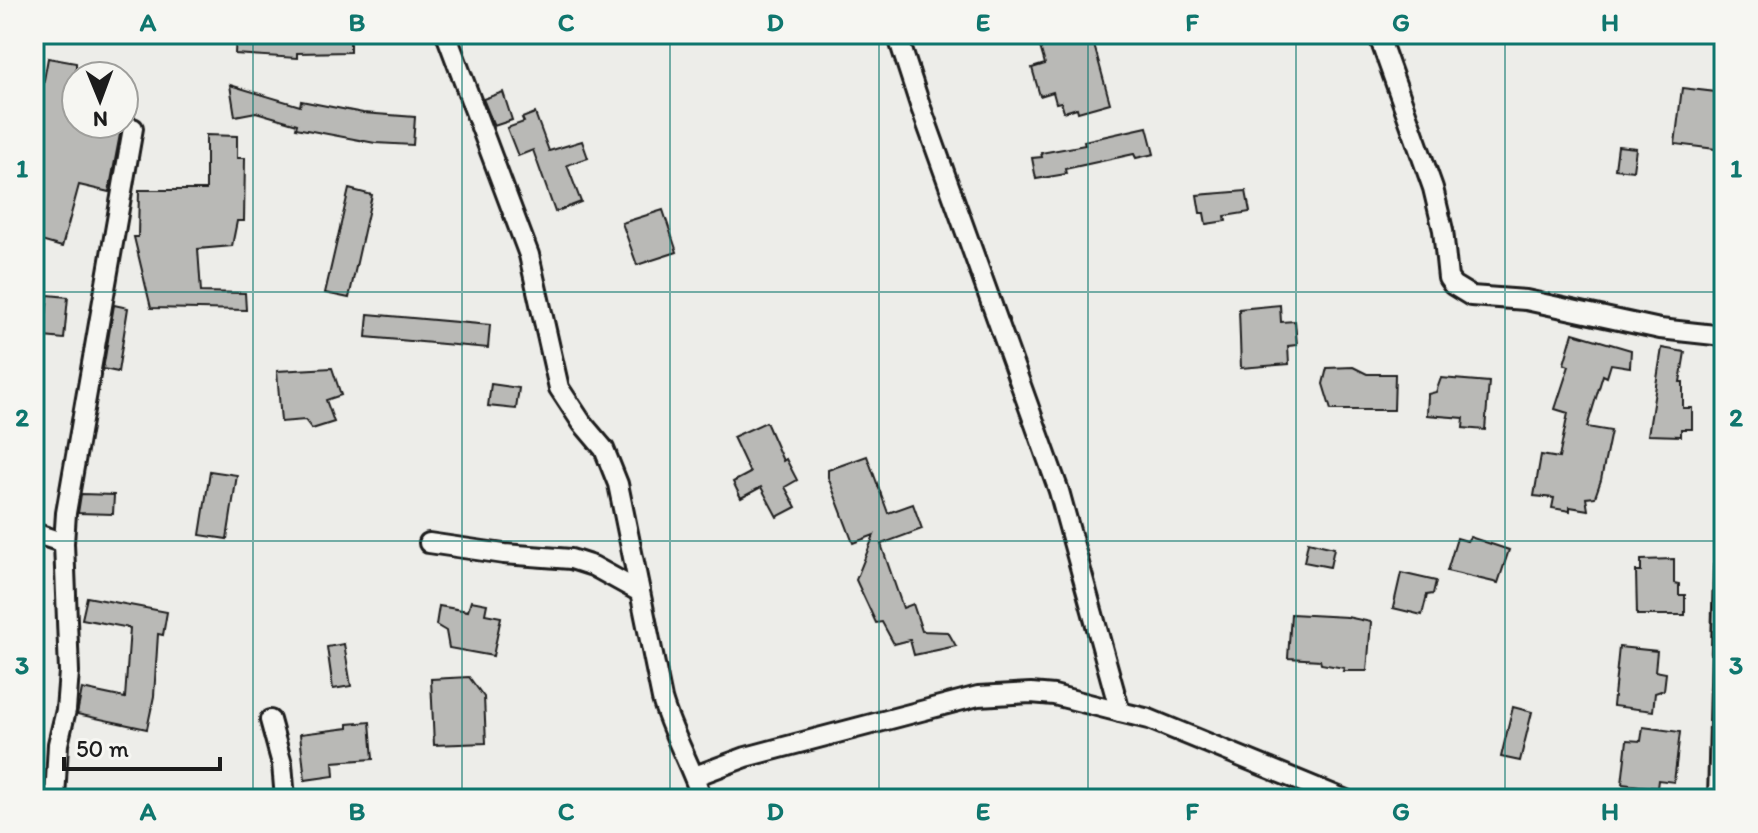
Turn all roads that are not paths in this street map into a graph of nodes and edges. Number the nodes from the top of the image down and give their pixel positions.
1 (446, 34) edge
2 (897, 34) edge
3 (1378, 34) edge
4 (131, 140) edge
5 (1724, 336) edge
6 (34, 533) edge
7 (64, 543) junction
8 (429, 543) dead end
9 (1724, 569) edge
10 (640, 592) junction
11 (1120, 712) junction
12 (270, 720) dead end
13 (695, 776) junction
14 (55, 799) edge
15 (285, 799) edge
16 (702, 799) edge
17 (1344, 799) edge
18 (1718, 799) edge

1 - 10 street
2 - 11 street
3 - 5 street
4 - 7 street
6 - 7 street
7 - 14 street
8 - 10 street
9 - 18 street
10 - 13 street
11 - 13 street
11 - 17 street
12 - 15 street
13 - 16 street

